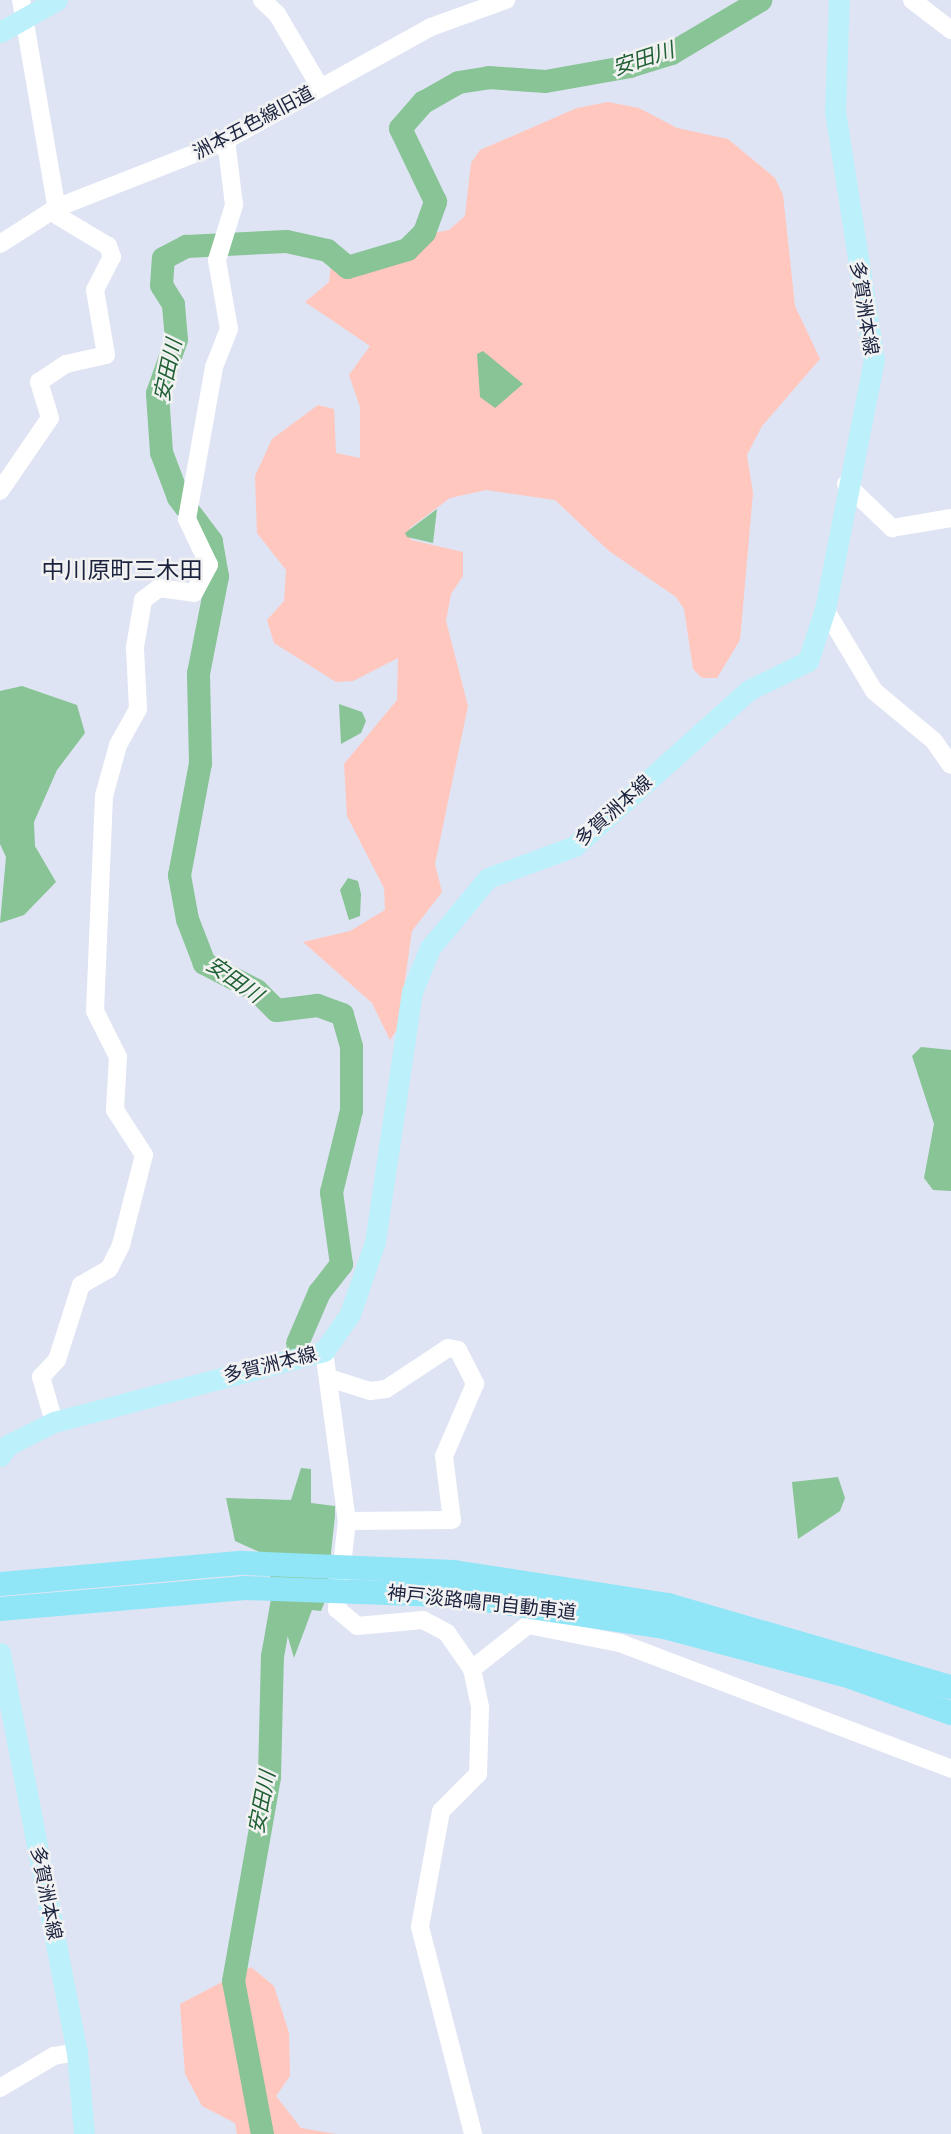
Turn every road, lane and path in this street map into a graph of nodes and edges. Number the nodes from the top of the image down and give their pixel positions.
1 (57, 0) edge
2 (262, 0) edge
3 (506, 0) edge
4 (839, 0) edge
5 (912, 0) edge
6 (22, 10) edge
7 (951, 30) edge
8 (0, 32) edge
9 (320, 87) junction
10 (226, 140) junction
11 (56, 208) junction
12 (0, 244) edge
13 (846, 484) junction
14 (0, 491) edge
15 (951, 518) edge
16 (825, 609) junction
17 (951, 765) edge
18 (324, 1351) junction
19 (329, 1378) junction
20 (54, 1422) junction
21 (0, 1456) edge
22 (347, 1521) junction
23 (244, 1576) junction
24 (352, 1577) junction
25 (0, 1584) edge
26 (0, 1609) edge
27 (0, 1653) edge
28 (472, 1669) junction
29 (951, 1687) edge
30 (951, 1713) edge
31 (951, 1769) edge
32 (77, 2052) junction
33 (0, 2088) edge
34 (84, 2134) edge
35 (473, 2134) edge

1 - 6 main road
2 - 9 street
3 - 9 street, 洲本五色線旧道
4 - 13 main road, 多賀洲本線
5 - 7 street
6 - 8 main road
6 - 11 street
9 - 10 street, 洲本五色線旧道
10 - 11 street, 洲本五色線旧道
10 - 20 street
11 - 12 street, 洲本五色線旧道
11 - 14 street
13 - 15 street
13 - 16 main road, 多賀洲本線
16 - 17 street
16 - 18 main road, 多賀洲本線
18 - 19 street
18 - 20 main road, 多賀洲本線
19 - 22 street
19 - 22 street
20 - 21 main road, 多賀洲本線
22 - 28 street
23 - 24 highway, 神戸淡路鳴門自動車道
23 - 25 highway, 神戸淡路鳴門自動車道
23 - 26 highway, 神戸淡路鳴門自動車道
24 - 29 highway, 神戸淡路鳴門自動車道
24 - 30 highway, 神戸淡路鳴門自動車道
27 - 32 main road, 多賀洲本線
28 - 31 street
28 - 35 street
32 - 33 street
32 - 34 main road, 多賀洲本線

